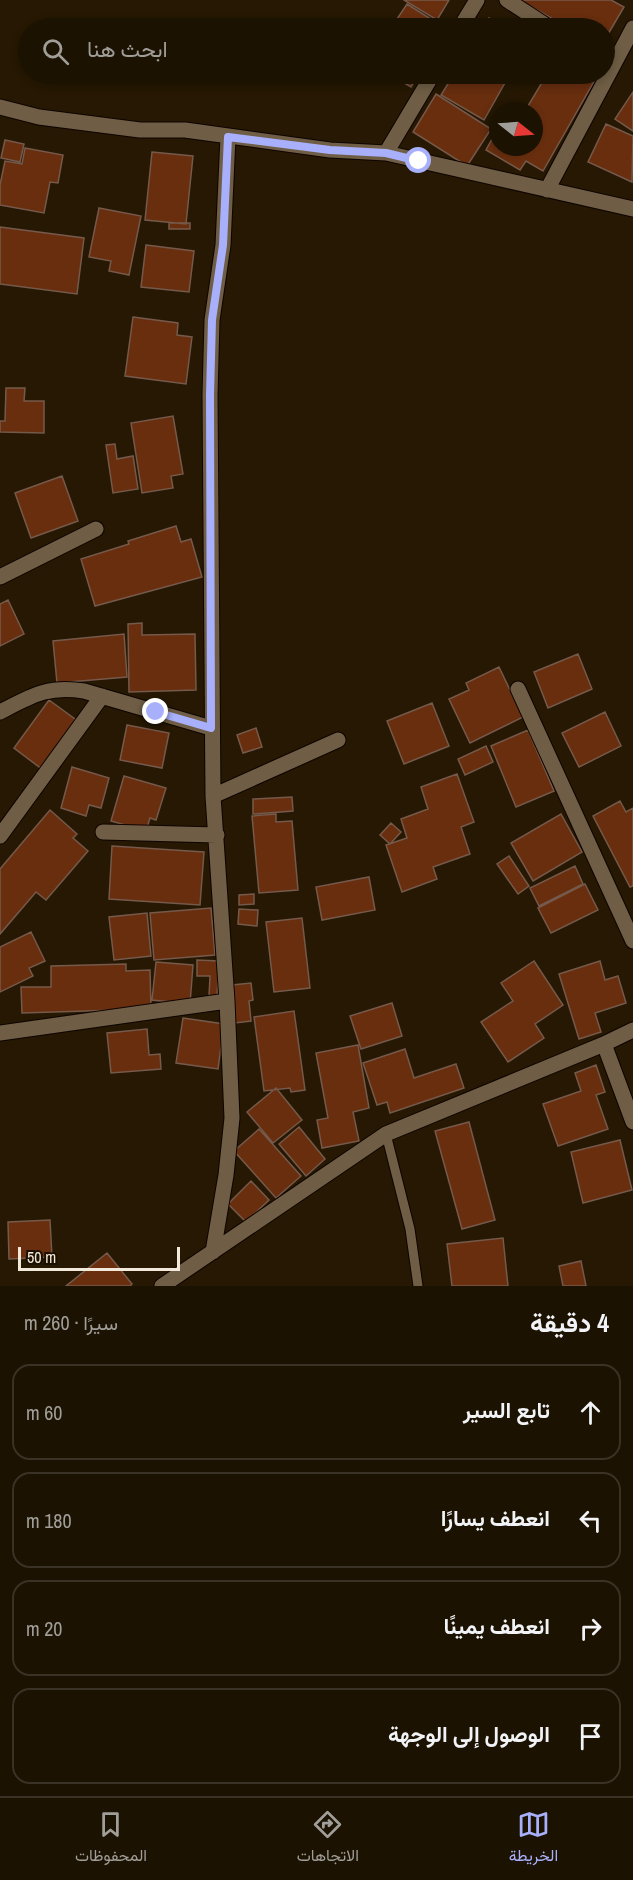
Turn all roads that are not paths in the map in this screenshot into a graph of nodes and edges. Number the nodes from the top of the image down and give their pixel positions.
1 (477, 0) edge
2 (507, 0) edge
3 (466, 18) edge
4 (535, 18) edge
5 (633, 28) edge
6 (615, 55) edge
7 (428, 84) edge
8 (599, 84) edge
9 (0, 107) edge
10 (228, 137) junction
11 (386, 153) junction
12 (547, 190) junction
13 (633, 208) edge
14 (96, 529) dead end
15 (0, 578) edge
16 (518, 690) dead end
17 (102, 696) junction
18 (0, 712) edge
19 (211, 728) junction
20 (338, 740) dead end
21 (213, 796) junction
22 (103, 832) dead end
23 (217, 835) junction
24 (0, 836) edge
25 (633, 941) edge
26 (227, 1001) junction
27 (633, 1030) edge
28 (0, 1033) edge
29 (604, 1044) junction
30 (633, 1122) edge
31 (386, 1134) junction
32 (213, 1252) junction
33 (162, 1286) edge
34 (418, 1286) edge

1 - 3 street
2 - 4 street
5 - 6 street
7 - 11 street
8 - 12 street
9 - 10 street
10 - 11 street
10 - 19 street
11 - 12 street
12 - 13 street
14 - 15 street
16 - 25 street
17 - 18 street
17 - 19 street
17 - 24 street
19 - 21 street
20 - 21 street
21 - 23 street
22 - 23 street
23 - 26 street
26 - 28 street
26 - 32 street
27 - 29 street
29 - 30 street
29 - 31 street
31 - 32 street
31 - 34 lane
32 - 33 street

